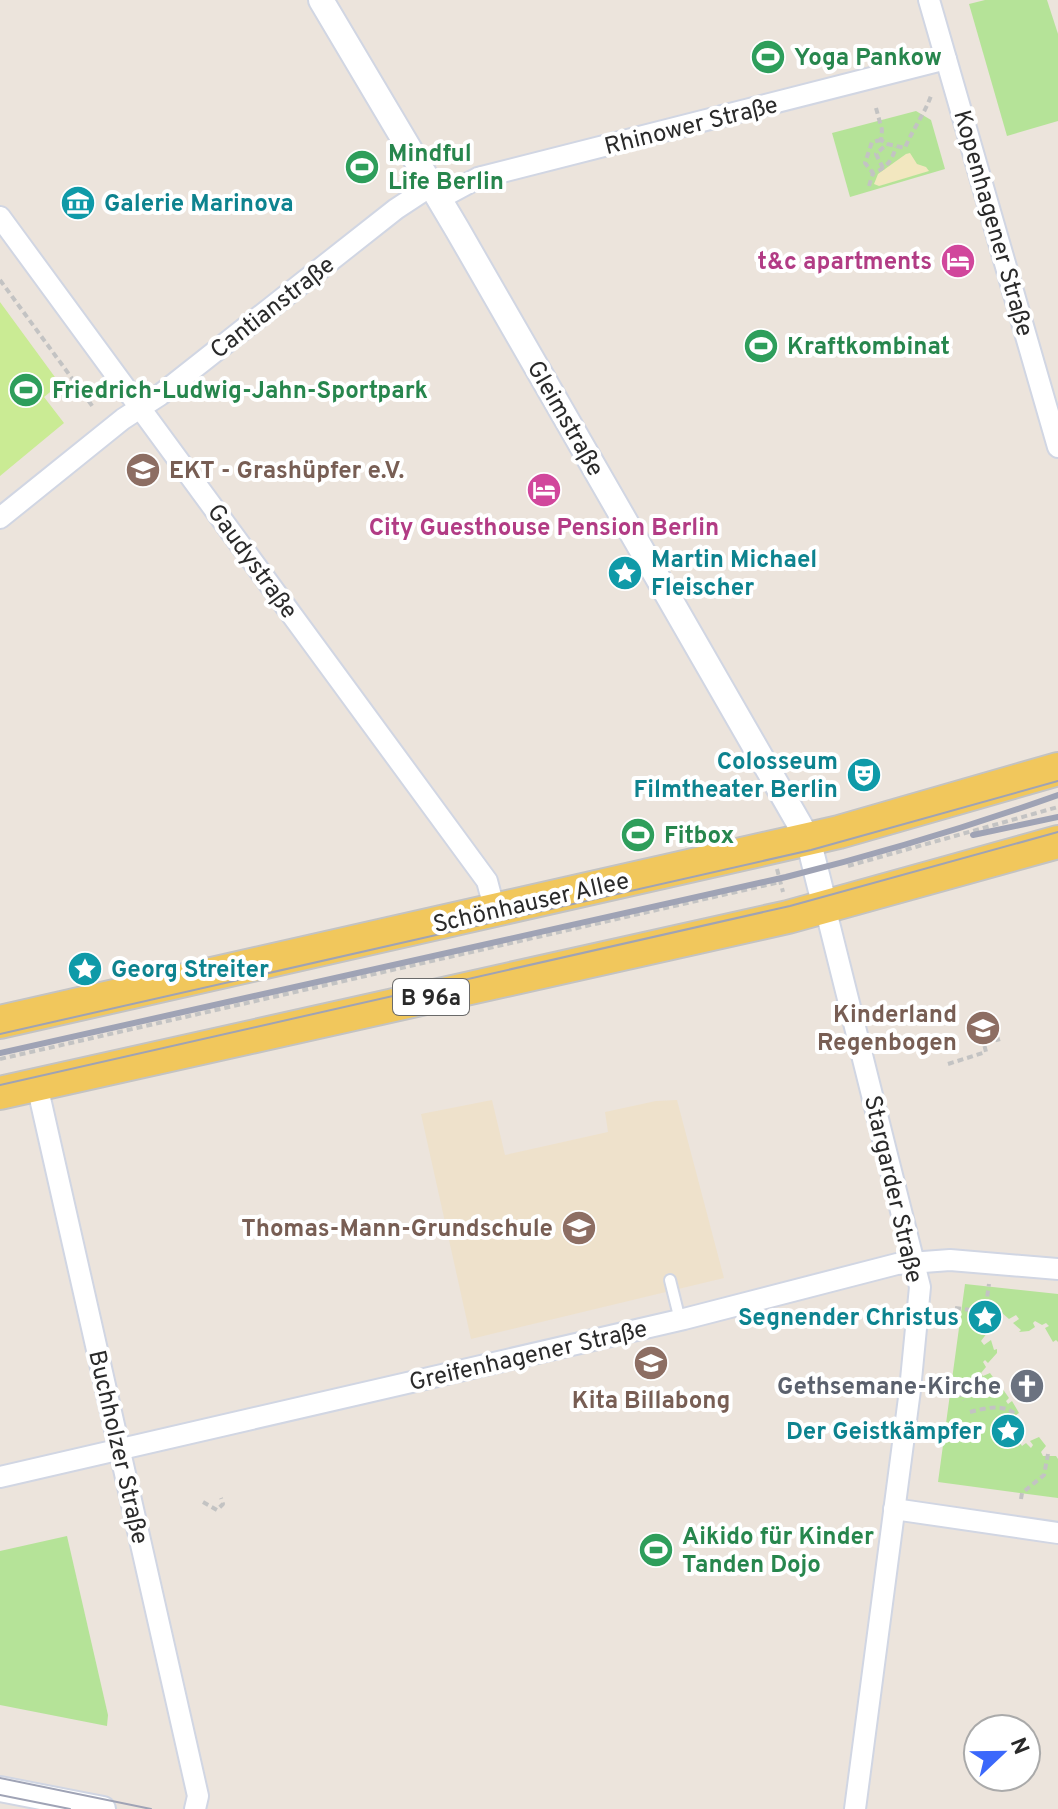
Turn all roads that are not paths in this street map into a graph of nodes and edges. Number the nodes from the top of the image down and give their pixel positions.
1 (321, 0) edge
2 (929, 0) edge
3 (946, 59) junction
4 (435, 192) junction
5 (0, 217) edge
6 (141, 407) junction
7 (1058, 447) edge
8 (0, 518) edge
9 (1058, 769) edge
10 (808, 839) junction
11 (1058, 842) edge
12 (825, 907) junction
13 (495, 911) junction
14 (0, 1022) edge
15 (37, 1085) junction
16 (0, 1093) edge
17 (914, 1261) junction
18 (1058, 1269) edge
19 (670, 1280) dead end
20 (680, 1320) junction
21 (120, 1448) junction
22 (0, 1477) edge
23 (894, 1509) junction
24 (1058, 1533) edge
25 (0, 1789) edge
26 (103, 1809) edge
27 (195, 1809) edge
28 (855, 1809) edge

1 - 4 street, Gleimstraße
2 - 3 street, Kopenhagener Straße
3 - 4 street, Rhinower Straße
3 - 7 street, Kopenhagener Straße
4 - 6 street, Cantianstraße
4 - 10 street, Gleimstraße
5 - 6 street, Gaudystraße
6 - 8 street, Cantianstraße
6 - 13 street, Gaudystraße
9 - 10 main road, Schönhauser Allee
10 - 12 street, Gleimstraße
10 - 13 main road, Schönhauser Allee
11 - 12 main road, B 96a
12 - 15 main road, B 96a
12 - 17 street, Stargarder Straße
13 - 14 main road, Schönhauser Allee
15 - 16 main road, B 96a
15 - 21 street, Buchholzer Straße
17 - 18 street, Greifenhagener Straße
17 - 20 street, Greifenhagener Straße
17 - 23 street, Stargarder Straße
19 - 20 lane
20 - 21 street, Greifenhagener Straße
21 - 22 street, Greifenhagener Straße
21 - 27 street, Buchholzer Straße
23 - 24 street
23 - 28 street, Stargarder Straße
25 - 26 street

